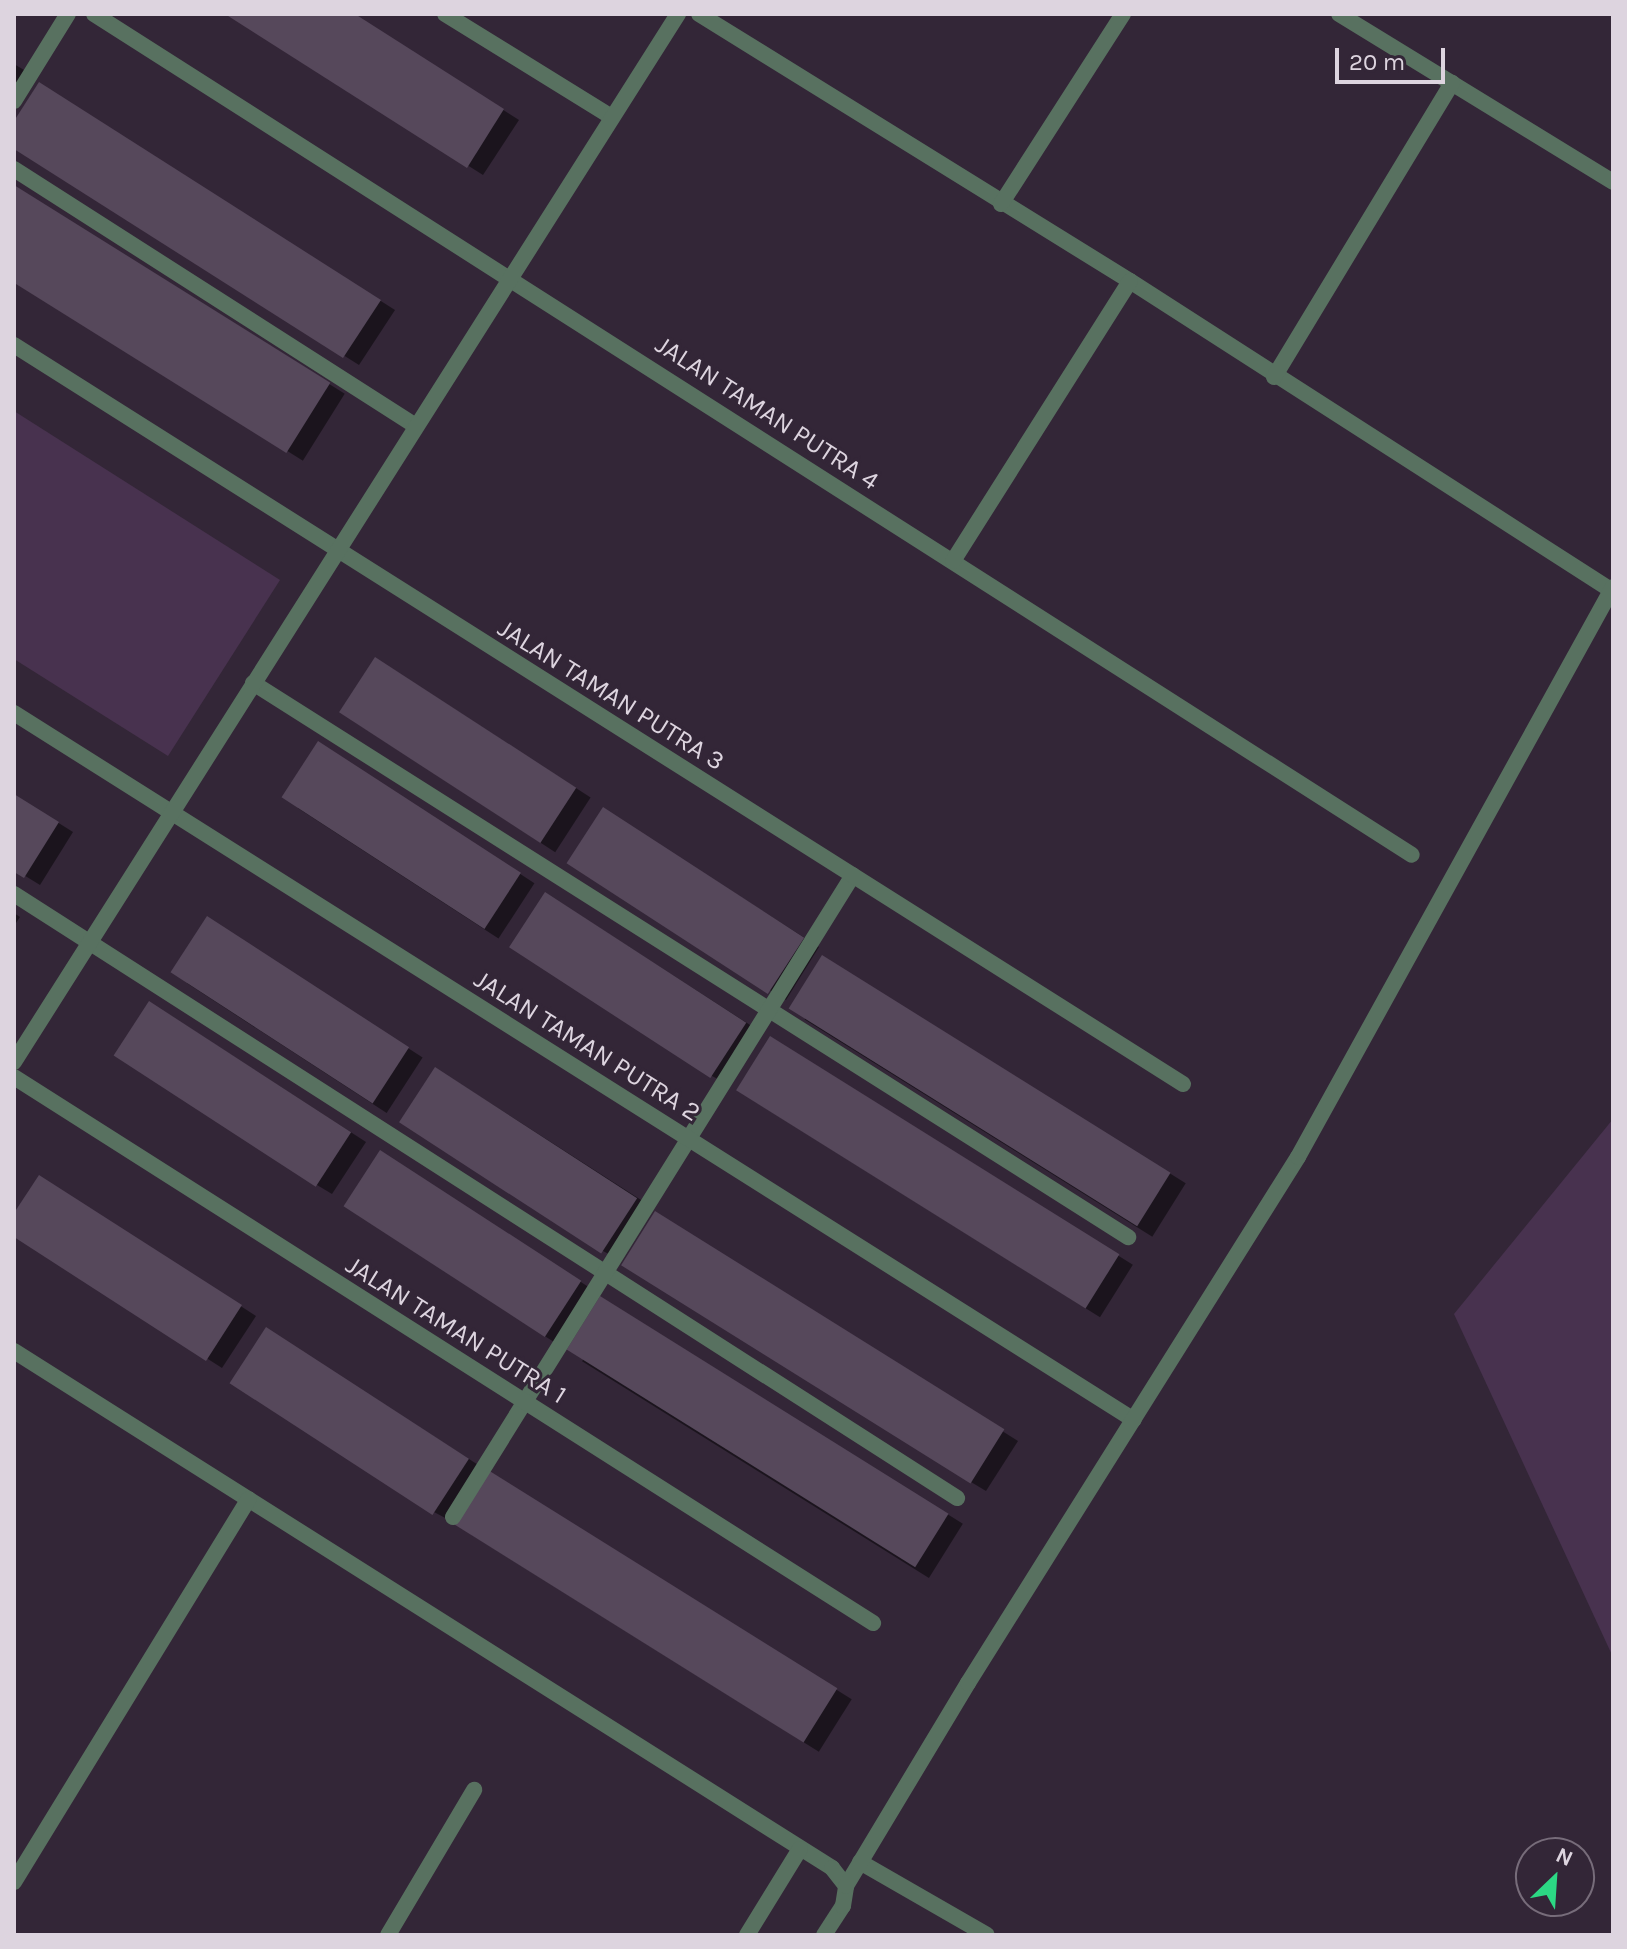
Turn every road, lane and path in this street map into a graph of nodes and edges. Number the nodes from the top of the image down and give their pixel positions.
1 (68, 14) edge
2 (94, 14) edge
3 (445, 14) edge
4 (678, 14) edge
5 (699, 14) edge
6 (1123, 14) edge
7 (1339, 14) edge
8 (1452, 83) junction
9 (14, 101) edge
10 (610, 116) junction
11 (14, 169) edge
12 (1613, 182) edge
13 (1001, 204) junction
14 (508, 276) junction
15 (1130, 281) junction
16 (14, 345) edge
17 (1274, 377) junction
18 (415, 425) junction
19 (337, 549) junction
20 (953, 561) junction
21 (1612, 589) edge
22 (253, 683) junction
23 (14, 713) edge
24 (171, 812) junction
25 (1412, 855) dead end
26 (853, 875) junction
27 (14, 894) edge
28 (90, 942) junction
29 (769, 1010) junction
30 (14, 1062) edge
31 (14, 1077) edge
32 (1183, 1084) dead end
33 (688, 1138) junction
34 (1128, 1237) dead end
35 (605, 1273) junction
36 (14, 1351) edge
37 (524, 1401) junction
38 (1134, 1420) junction
39 (957, 1498) dead end
40 (249, 1499) junction
41 (453, 1517) dead end
42 (873, 1623) dead end
43 (474, 1790) dead end
44 (800, 1849) junction
45 (860, 1862) junction
46 (14, 1882) edge
47 (846, 1886) junction
48 (388, 1935) edge
49 (747, 1935) edge
50 (824, 1935) edge
51 (987, 1935) edge

1 - 9 street
2 - 14 street, JALAN TAMAN PUTRA 4
3 - 10 street
4 - 10 street
5 - 13 street
6 - 13 street
7 - 8 street
8 - 12 street
8 - 17 street
10 - 14 street
11 - 18 street
13 - 15 street
14 - 18 street
14 - 20 street, JALAN TAMAN PUTRA 4
15 - 17 street
15 - 20 street
16 - 19 street, JALAN TAMAN PUTRA 3
17 - 21 street
18 - 19 street
19 - 22 street
19 - 26 street, JALAN TAMAN PUTRA 3
20 - 25 street, JALAN TAMAN PUTRA 4
21 - 38 street
22 - 24 street
22 - 29 street
23 - 24 street, JALAN TAMAN PUTRA 2
24 - 28 street
24 - 33 street, JALAN TAMAN PUTRA 2
26 - 29 street
26 - 32 street, JALAN TAMAN PUTRA 3
27 - 28 street
28 - 30 street
28 - 35 street
29 - 33 street
29 - 34 street
31 - 37 street, JALAN TAMAN PUTRA 1
33 - 35 street
33 - 38 street, JALAN TAMAN PUTRA 2
35 - 37 street
35 - 39 street
36 - 40 street
37 - 41 street
37 - 42 street, JALAN TAMAN PUTRA 1
38 - 45 street
40 - 44 street
40 - 46 street
43 - 48 street
44 - 47 street
44 - 49 street
45 - 47 street
45 - 51 street
47 - 50 street

